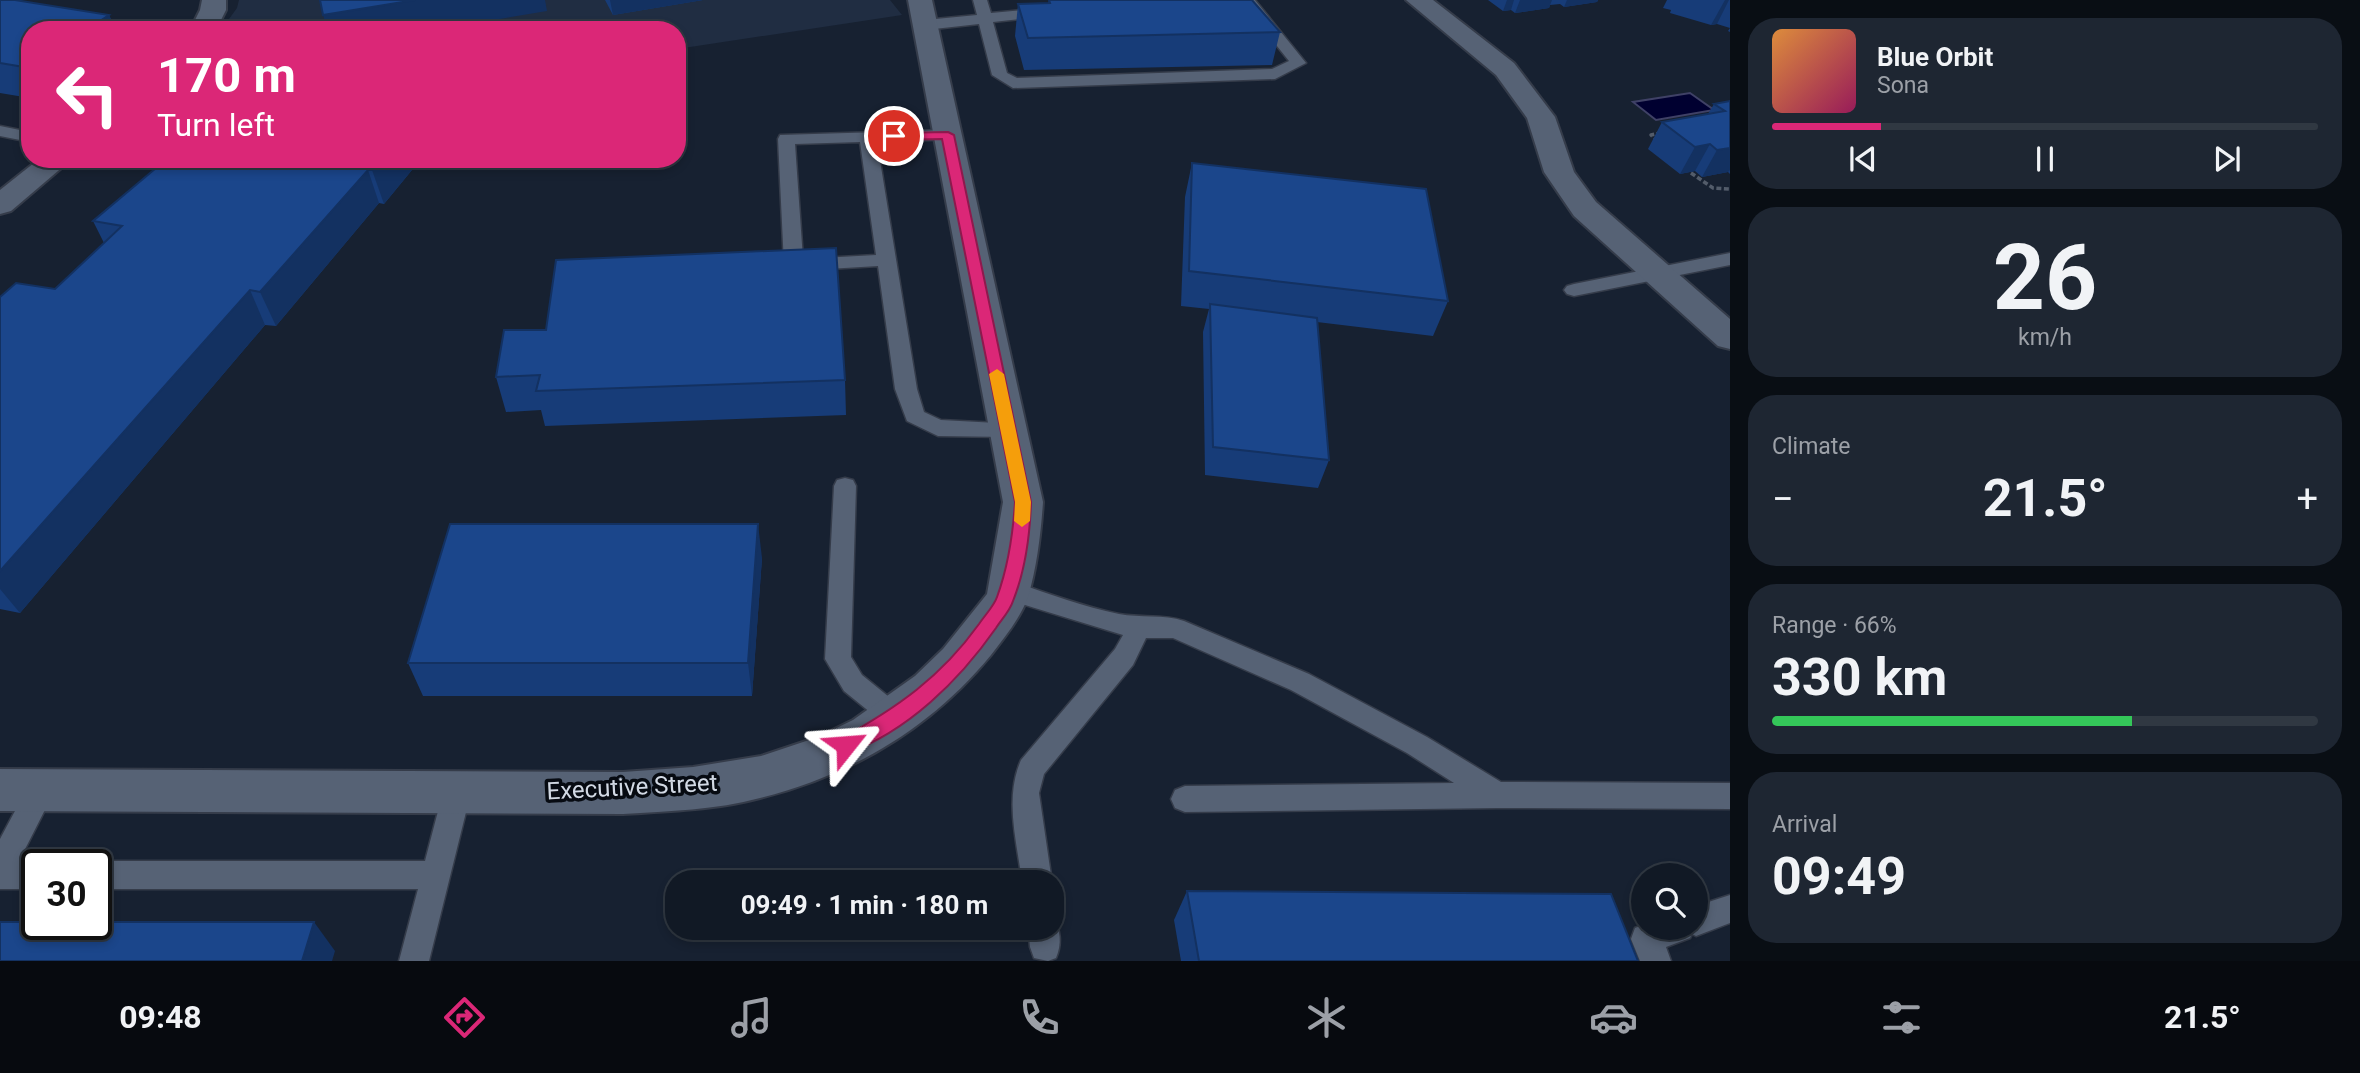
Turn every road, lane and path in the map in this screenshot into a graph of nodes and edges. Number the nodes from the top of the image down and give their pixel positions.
1 (214, 0) edge
2 (980, 0) edge
3 (1247, 0) edge
4 (1418, 0) edge
5 (1066, 10) edge
6 (922, 13) edge
7 (985, 19) junction
8 (208, 21) edge
9 (0, 131) edge
10 (1664, 132) edge
11 (21, 135) edge
12 (948, 135) junction
13 (867, 137) junction
14 (1663, 144) dead end
15 (47, 168) edge
16 (1691, 173) edge
17 (1730, 189) edge
18 (0, 205) edge
19 (1730, 259) edge
20 (886, 260) junction
21 (1657, 273) junction
22 (1573, 290) dead end
23 (1730, 338) edge
24 (1008, 429) junction
25 (845, 486) dead end
26 (1008, 590) junction
27 (1139, 628) junction
28 (896, 718) junction
29 (0, 790) edge
30 (41, 790) junction
31 (457, 792) junction
32 (1497, 795) junction
33 (1730, 796) edge
34 (1185, 799) dead end
35 (0, 868) edge
36 (1035, 870) edge
37 (0, 875) edge
38 (21, 875) edge
39 (112, 875) edge
40 (436, 875) junction
41 (1730, 909) edge
42 (1708, 917) edge
43 (1646, 940) edge
44 (414, 961) edge
45 (1656, 961) edge

1 - 8 street
2 - 7 lane
3 - 7 lane
4 - 21 street
5 - 7 lane
6 - 7 lane
6 - 12 street, Executive Street
9 - 11 lane
10 - 14 path
12 - 13 lane
12 - 24 street, Executive Street
13 - 20 lane
13 - 20 lane
15 - 18 street
16 - 17 path
19 - 21 lane
20 - 24 lane
21 - 22 lane
21 - 23 street
24 - 26 street, Executive Street
25 - 28 lane
26 - 27 lane
26 - 28 street, Executive Street
27 - 32 lane
27 - 36 lane
28 - 31 street, Executive Street
29 - 30 street, Executive Street
30 - 31 street, Executive Street
30 - 35 lane
31 - 40 lane
32 - 33 lane
32 - 34 lane
37 - 38 lane
39 - 40 lane
40 - 44 lane
41 - 42 lane
43 - 45 lane

